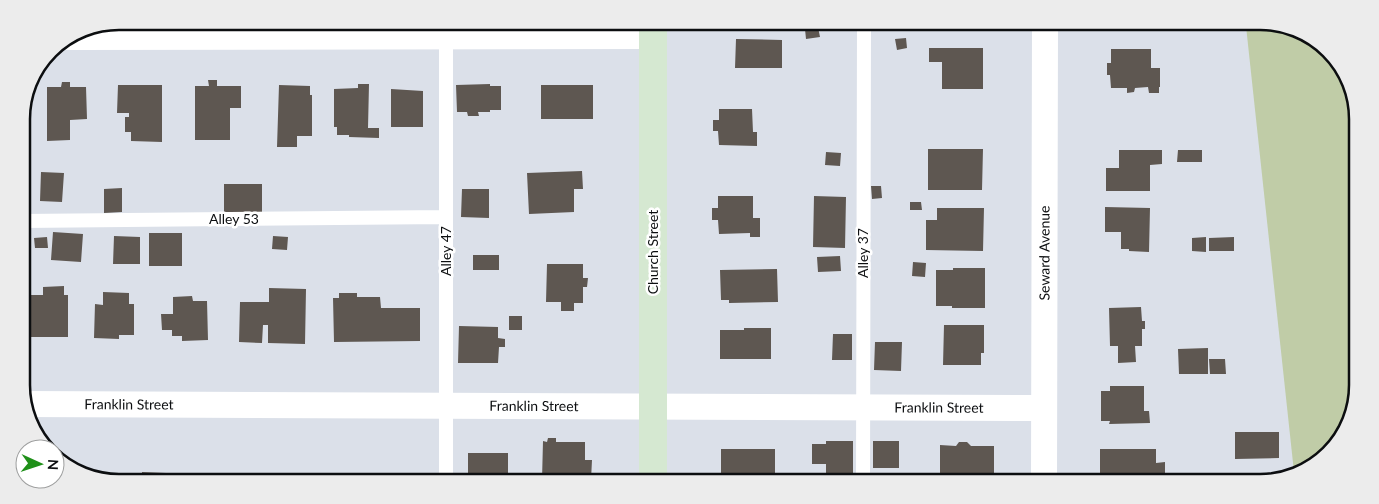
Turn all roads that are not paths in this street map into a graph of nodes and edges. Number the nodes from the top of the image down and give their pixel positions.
1 (446, 30) edge
2 (653, 30) edge
3 (864, 30) edge
4 (1044, 30) edge
5 (86, 37) edge
6 (446, 217) junction
7 (30, 221) edge
8 (32, 404) edge
9 (446, 406) junction
10 (653, 407) junction
11 (863, 407) junction
12 (1044, 408) junction
13 (446, 474) edge
14 (653, 474) edge
15 (863, 474) edge
16 (1044, 474) edge

1 - 2 street
1 - 5 street
1 - 6 lane, Alley 47
2 - 10 main road, Church Street
3 - 11 lane, Alley 37
4 - 12 street, Seward Avenue
6 - 7 lane, Alley 53
6 - 9 lane, Alley 47
8 - 9 street, Franklin Street
9 - 10 street, Franklin Street
9 - 13 lane, Alley 47
10 - 11 street, Franklin Street
10 - 14 main road, Church Street
11 - 12 street, Franklin Street
11 - 15 lane, Alley 37
12 - 16 street, Seward Avenue

